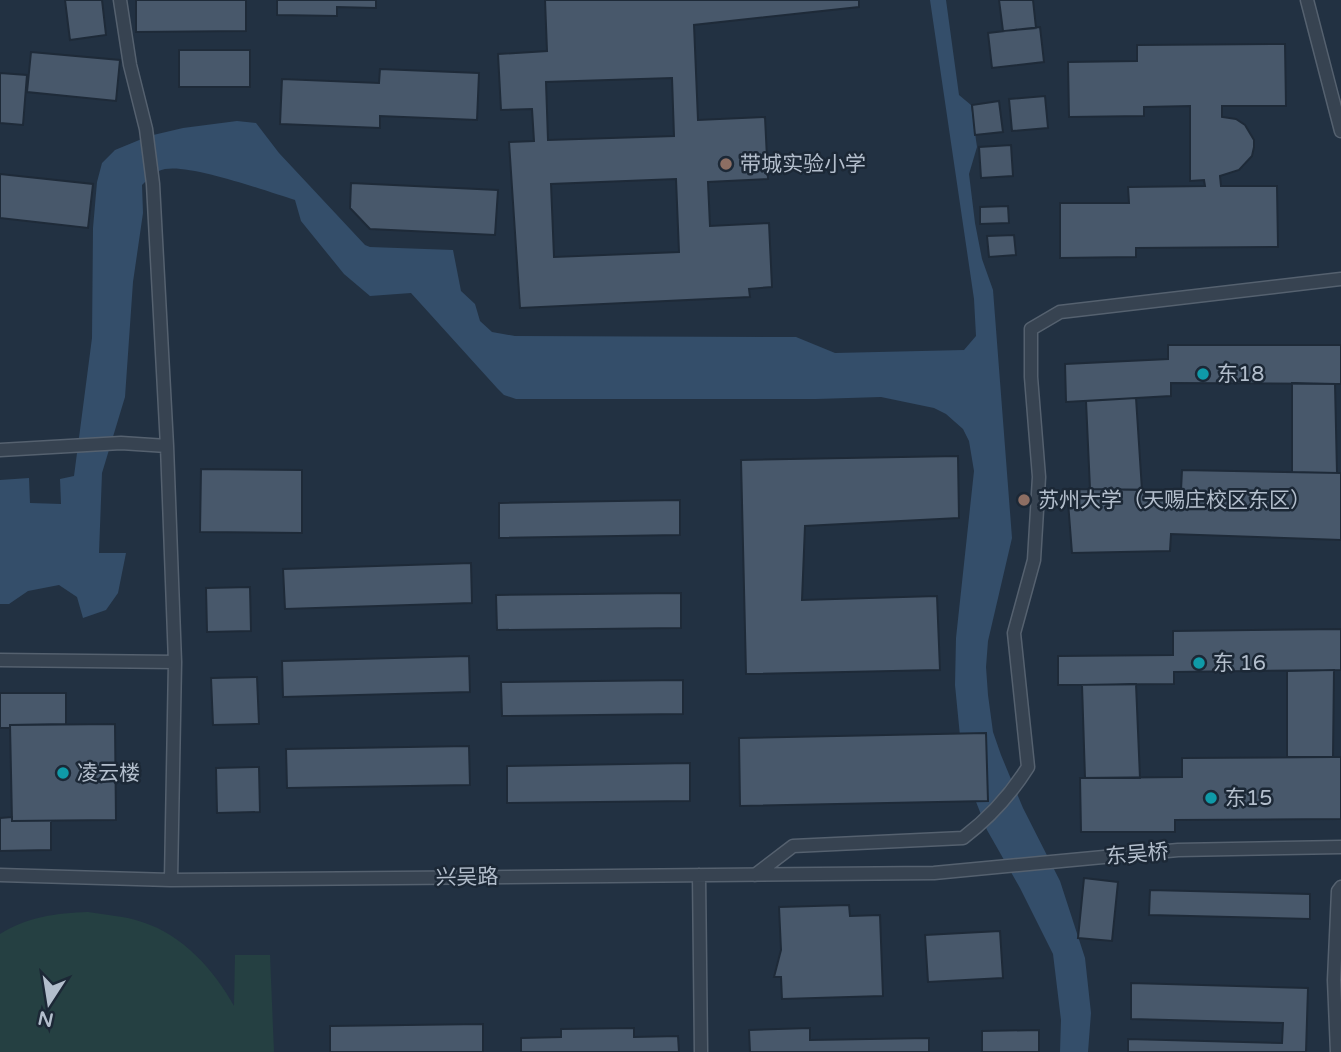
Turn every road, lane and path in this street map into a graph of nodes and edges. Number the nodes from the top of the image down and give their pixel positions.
1 (120, 0) edge
2 (1307, 0) edge
3 (1341, 131) edge
4 (1341, 279) edge
5 (167, 446) junction
6 (0, 450) edge
7 (0, 660) edge
8 (175, 662) junction
9 (1341, 847) edge
10 (934, 873) joint
11 (0, 875) edge
12 (699, 875) junction
13 (755, 875) junction
14 (171, 880) junction
15 (1341, 887) edge
16 (701, 1052) edge
17 (1337, 1052) edge

1 - 5 lane
2 - 3 lane
4 - 13 lane
5 - 6 lane
5 - 8 lane
7 - 8 lane
8 - 14 lane
9 - 10 lane, 东吴桥
10 - 13 lane, 兴吴路
11 - 14 lane, 兴吴路
12 - 13 lane, 兴吴路
12 - 14 lane, 兴吴路
12 - 16 lane
15 - 17 lane

